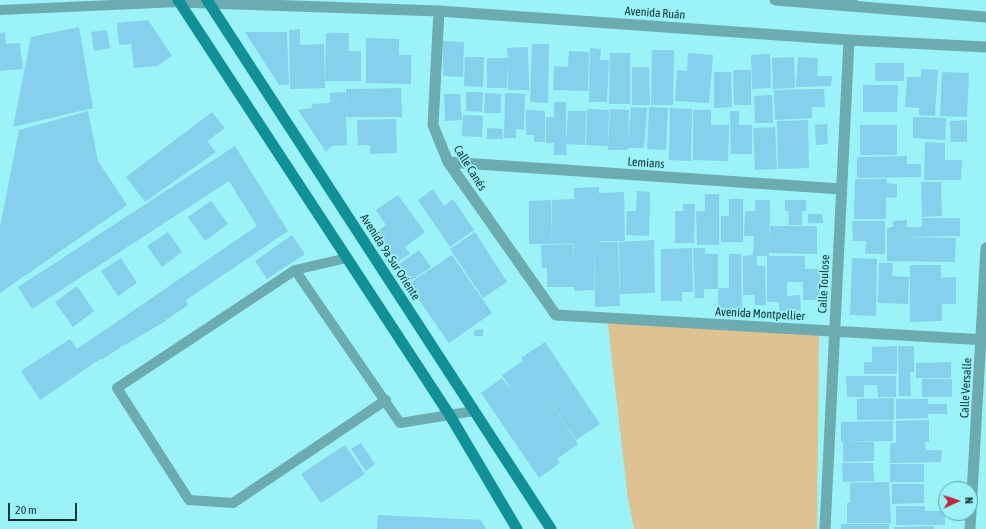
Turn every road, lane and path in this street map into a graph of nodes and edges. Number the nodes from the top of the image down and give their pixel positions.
1 (775, 0) edge
2 (178, 1) edge
3 (208, 1) edge
4 (852, 3) edge
5 (0, 10) edge
6 (439, 11) junction
7 (986, 17) edge
8 (848, 40) junction
9 (986, 47) edge
10 (448, 162) junction
11 (841, 189) junction
12 (986, 248) edge
13 (347, 258) junction
14 (295, 270) junction
15 (556, 314) joint
16 (834, 331) junction
17 (984, 340) edge
18 (386, 400) junction
19 (474, 411) junction
20 (448, 414) junction
21 (517, 529) edge
22 (551, 529) edge
23 (825, 529) edge
24 (970, 529) edge

1 - 4 street
2 - 3 street, Avenida Ruán
2 - 5 lane
2 - 13 main road
3 - 6 street, Avenida Ruán
3 - 19 main road, Avenida 9a Sur Oriente
4 - 7 street
6 - 8 street, Avenida Ruán
6 - 10 street, Calle Canés
8 - 9 street, Avenida Ruán
8 - 11 street, Calle Toulose
10 - 11 street, Lemians
10 - 15 street, Calle Canés
11 - 16 street, Calle Toulose
12 - 17 street, Calle Versalle
13 - 14 lane
13 - 20 main road
14 - 18 lane
14 - 18 lane
15 - 16 street, Avenida Montpellier
16 - 17 street, Avenida Montpellier
16 - 23 street, Calle Toulose
17 - 24 street, Calle Versalle
18 - 20 lane
19 - 20 lane
19 - 22 main road, Avenida 9a Sur Oriente
20 - 21 main road

